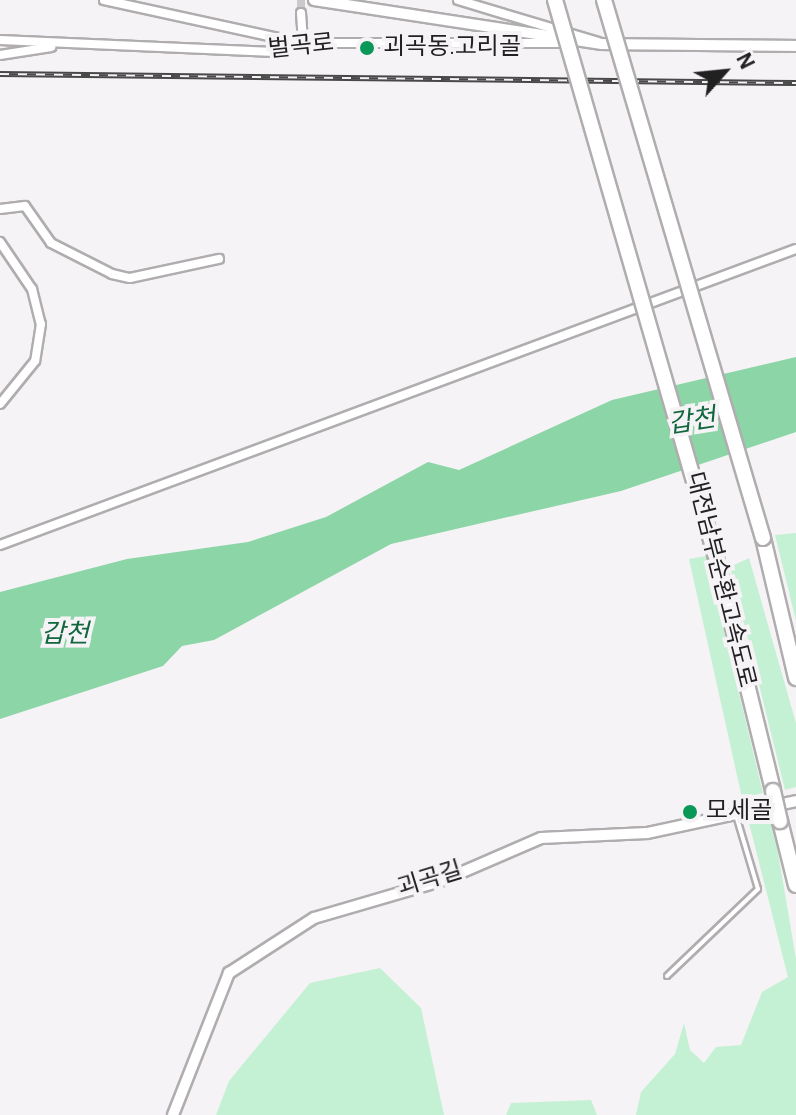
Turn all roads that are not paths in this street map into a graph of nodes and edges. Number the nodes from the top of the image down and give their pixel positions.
1 (104, 0) edge
2 (314, 0) edge
3 (458, 0) edge
4 (555, 0) edge
5 (604, 0) edge
6 (301, 13) tunnel mouth
7 (0, 40) edge
8 (303, 43) junction
9 (602, 44) junction
10 (62, 45) junction
11 (796, 46) edge
12 (0, 55) edge
13 (0, 209) edge
14 (0, 242) edge
15 (796, 249) edge
16 (219, 259) dead end
17 (0, 404) edge
18 (0, 545) edge
19 (796, 678) edge
20 (796, 801) edge
21 (736, 815) junction
22 (796, 885) edge
23 (667, 976) dead end
24 (173, 1115) edge

1 - 8 street
2 - 9 street, 벌곡로
3 - 9 street
4 - 22 highway, 대전남부순환고속도로, bridge
5 - 19 highway, 대전남부순환고속도로, bridge
6 - 8 street
7 - 10 street, 벌곡로
8 - 9 street, 벌곡로
8 - 10 street, 벌곡로
9 - 11 street, 벌곡로
10 - 12 street
13 - 16 street
14 - 17 street
15 - 18 street
20 - 21 street, 괴곡길
21 - 23 lane
21 - 24 street, 괴곡길

